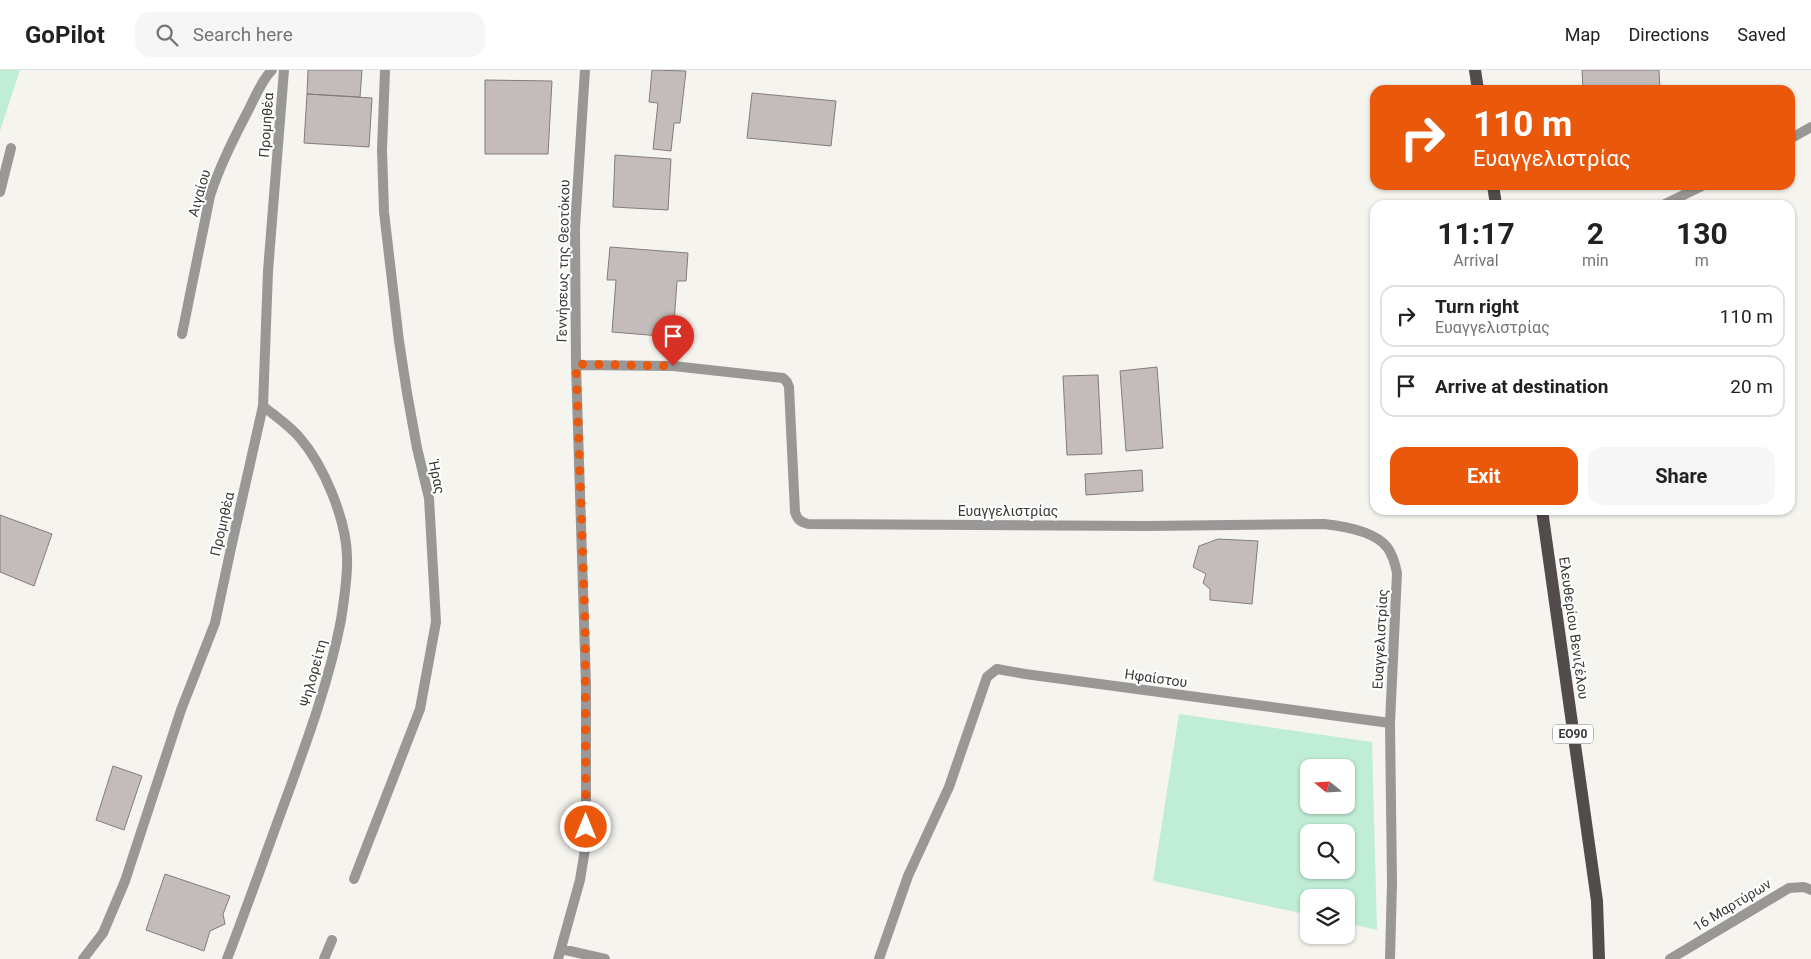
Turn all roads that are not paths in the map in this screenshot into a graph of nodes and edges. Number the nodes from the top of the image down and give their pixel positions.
1 (272, 70) edge
2 (284, 70) edge
3 (385, 70) edge
4 (585, 70) edge
5 (1475, 70) edge
6 (1477, 85) edge
7 (1811, 127) edge
8 (1795, 136) edge
9 (11, 148) dead end
10 (1694, 190) edge
11 (0, 192) edge
12 (1673, 200) edge
13 (182, 334) dead end
14 (576, 364) junction
15 (263, 406) junction
16 (1543, 515) edge
17 (1390, 723) junction
18 (354, 878) dead end
19 (1811, 890) edge
20 (332, 940) dead end
21 (561, 948) junction
22 (82, 959) edge
23 (227, 959) edge
24 (324, 959) edge
25 (558, 959) edge
26 (605, 959) edge
27 (879, 959) edge
28 (1390, 959) edge
29 (1599, 959) edge
30 (1670, 959) edge

1 - 13 street, Αιγαίου
2 - 15 street, Προμηθέα
3 - 18 street, Ήρας
4 - 14 street, Γεννήσεως της Θεοτόκου
5 - 6 main road
7 - 8 street
9 - 11 street
10 - 12 street
14 - 17 street, Ευαγγελιστρίας
14 - 21 street, Γεννήσεως της Θεοτόκου
15 - 22 street, Προμηθέα
15 - 23 street, Ψηλορείτη
16 - 29 main road, Ελευθερίου Βενιζέλου / ΕΟ90
17 - 27 street, Ηφαίστου
17 - 28 street
19 - 30 street, 16 Μαρτύρων
20 - 24 street
21 - 25 street, Γεννήσεως της Θεοτόκου
21 - 26 street

